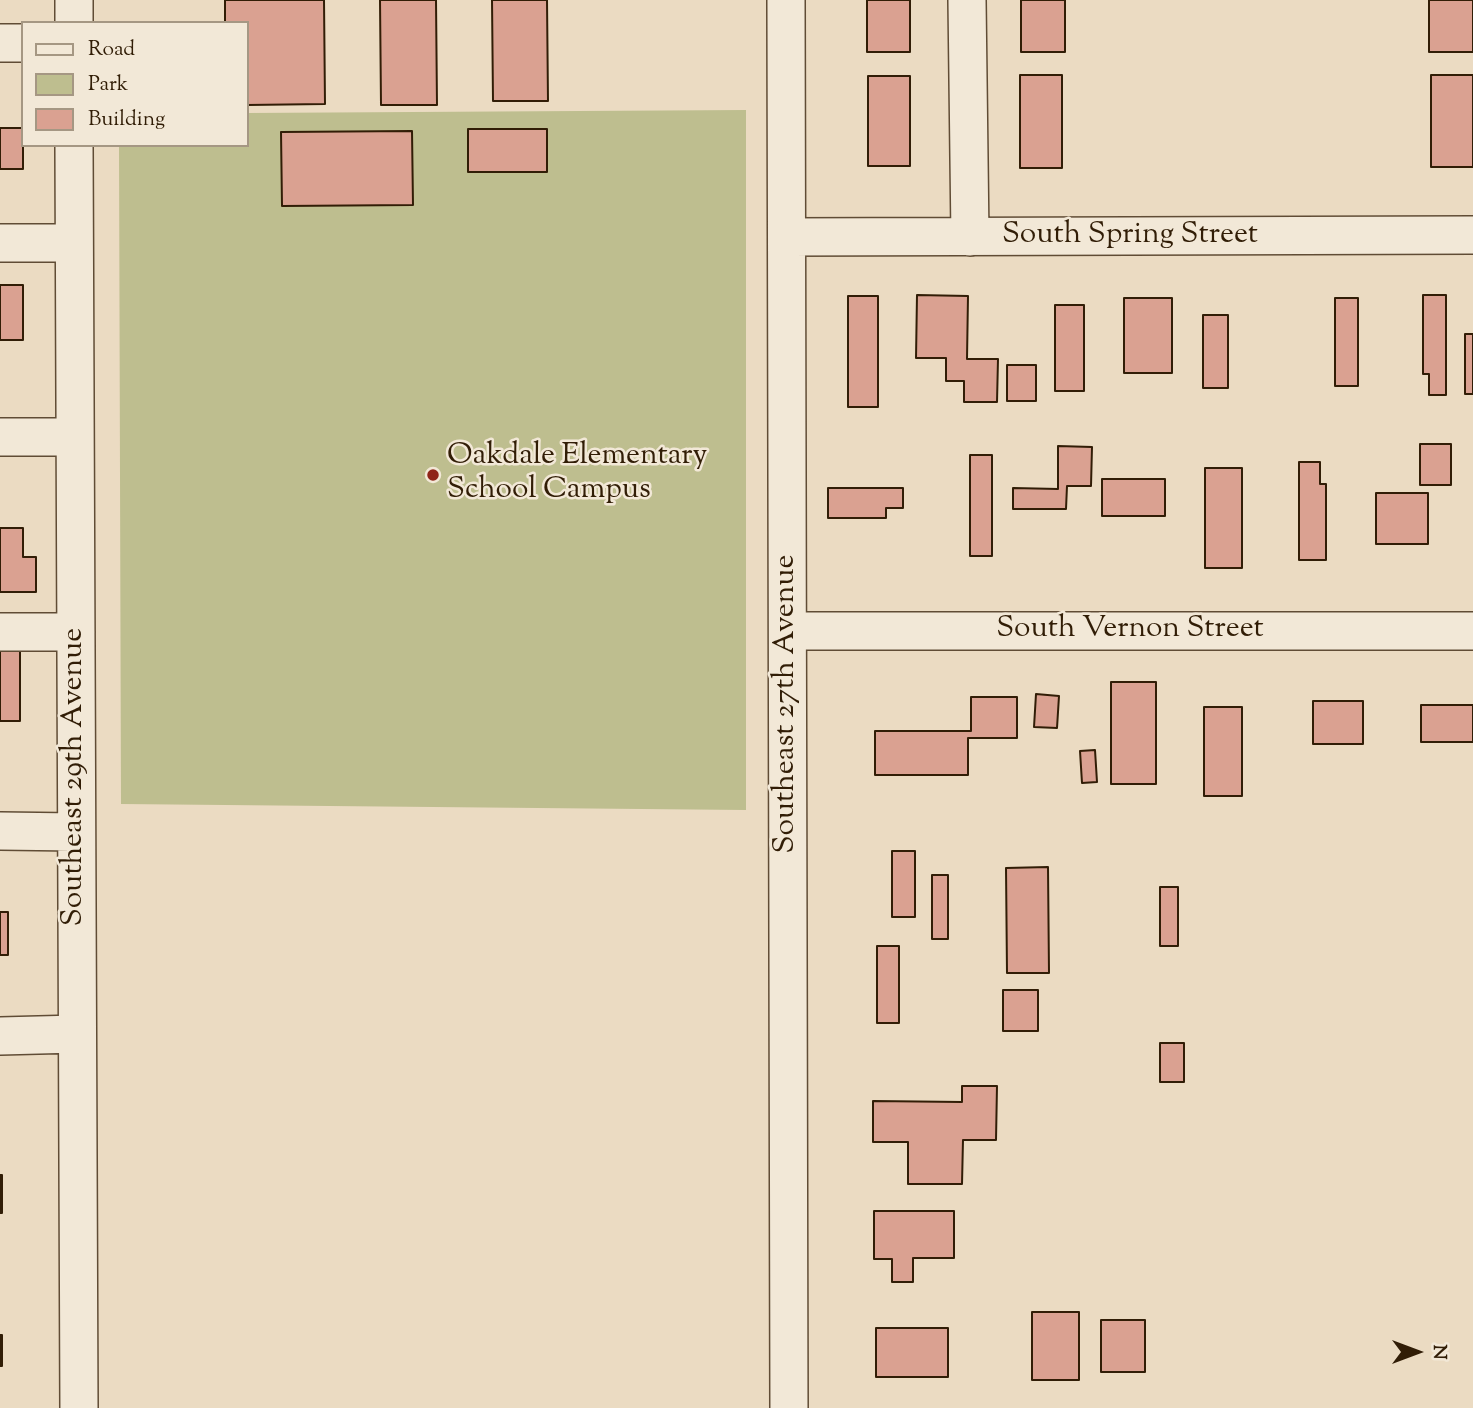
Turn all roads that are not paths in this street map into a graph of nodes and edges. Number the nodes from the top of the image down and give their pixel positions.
1 (74, 0) edge
2 (786, 0) edge
3 (967, 0) edge
4 (74, 21) edge
5 (0, 43) edge
6 (21, 43) edge
7 (74, 147) edge
8 (1473, 235) edge
9 (787, 237) junction
10 (970, 237) junction
11 (0, 243) edge
12 (74, 243) junction
13 (0, 437) edge
14 (75, 437) junction
15 (788, 631) junction
16 (1473, 631) edge
17 (0, 632) edge
18 (76, 632) junction
19 (0, 831) edge
20 (76, 832) junction
21 (77, 1034) junction
22 (0, 1036) edge
23 (79, 1408) edge
24 (789, 1408) edge

1 - 4 street
2 - 9 street, Southeast 27th Avenue
3 - 10 street
5 - 6 street
7 - 12 street, Southeast 29th Avenue
8 - 10 street, South Spring Street
9 - 10 street, South Spring Street
9 - 15 street, Southeast 27th Avenue
11 - 12 street
12 - 14 street, Southeast 29th Avenue
13 - 14 street
14 - 18 street, Southeast 29th Avenue
15 - 16 street, South Vernon Street
15 - 24 street, Southeast 27th Avenue
17 - 18 street
18 - 20 street, Southeast 29th Avenue
19 - 20 street
20 - 21 street, Southeast 29th Avenue
21 - 22 street
21 - 23 street, Southeast 29th Avenue

